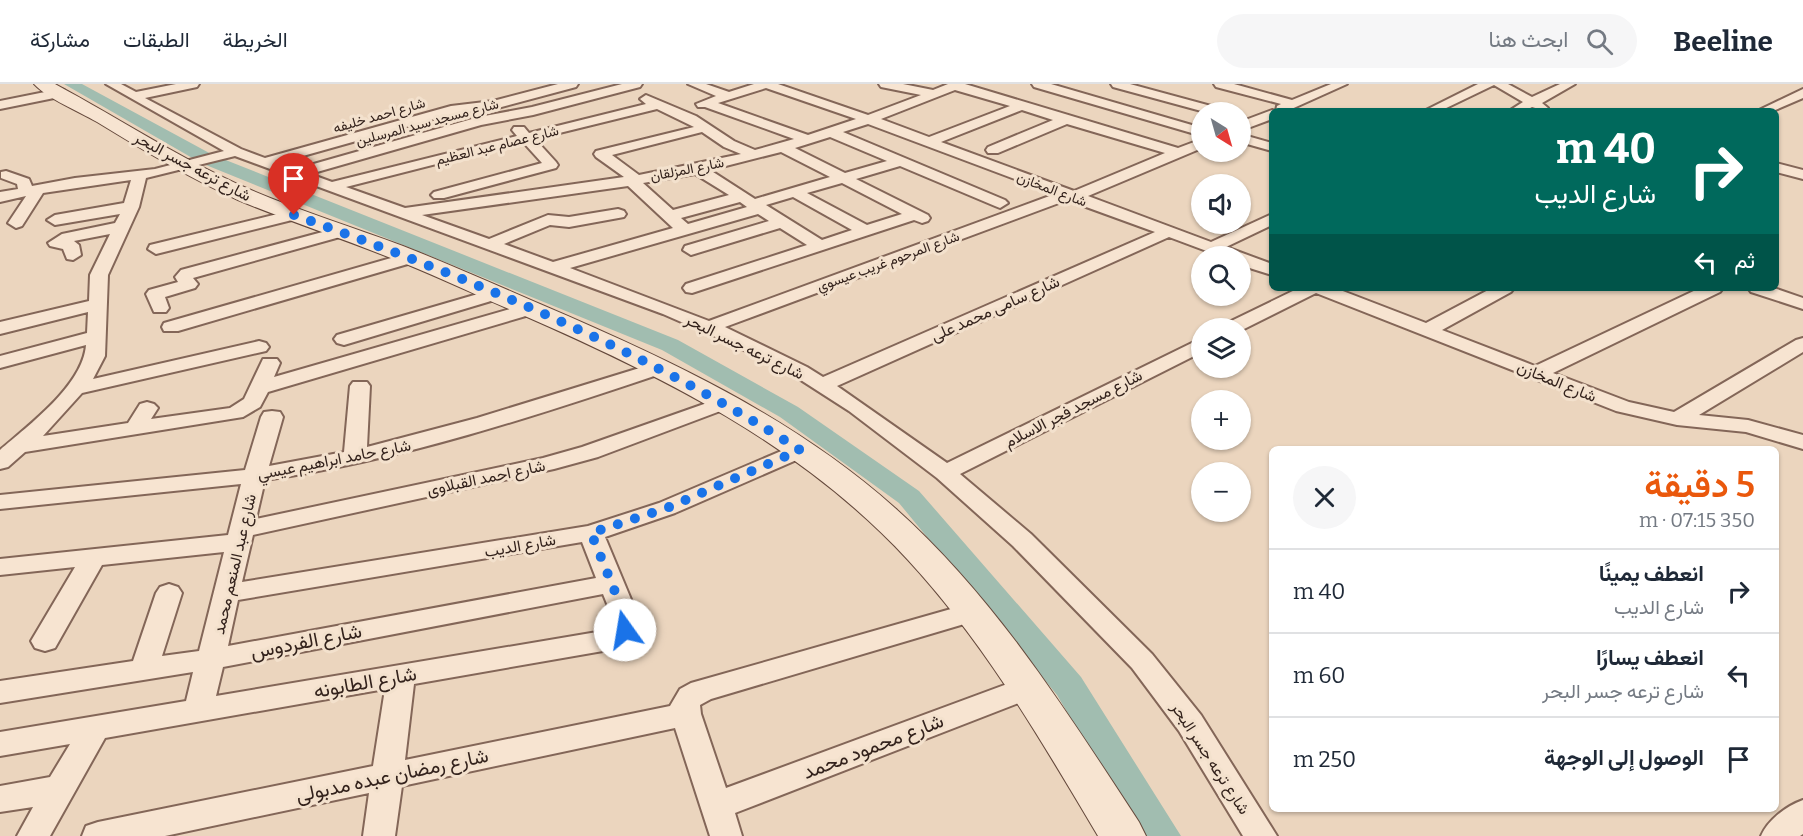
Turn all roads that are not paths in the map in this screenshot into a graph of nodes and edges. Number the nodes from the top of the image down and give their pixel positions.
1 (112, 84) edge
2 (193, 84) edge
3 (572, 84) edge
4 (636, 84) edge
5 (694, 84) edge
6 (766, 84) edge
7 (885, 84) edge
8 (1038, 84) edge
9 (1117, 84) edge
10 (1220, 84) edge
11 (1339, 84) edge
12 (1488, 84) edge
13 (1499, 84) edge
14 (1569, 84) edge
15 (957, 85) edge
16 (621, 88) junction
17 (51, 89) edge
18 (1803, 93) edge
19 (934, 94) junction
20 (136, 96) junction
21 (729, 96) junction
22 (565, 103) junction
23 (706, 103) junction
24 (1532, 103) junction
25 (660, 104) junction
26 (1294, 104) junction
27 (0, 105) edge
28 (1191, 105) edge
29 (1022, 106) junction
30 (473, 108) junction
31 (1285, 108) edge
32 (1436, 108) edge
33 (1521, 108) edge
34 (1542, 108) edge
35 (1770, 108) edge
36 (678, 112) junction
37 (1269, 115) edge
38 (498, 117) junction
39 (1066, 119) junction
40 (598, 120) junction
41 (871, 120) junction
42 (1251, 121) edge
43 (1251, 123) edge
44 (1269, 126) edge
45 (704, 128) junction
46 (1191, 129) edge
47 (614, 130) dead end
48 (830, 132) junction
49 (524, 139) junction
50 (806, 139) junction
51 (1251, 141) edge
52 (928, 142) junction
53 (1269, 146) edge
54 (782, 147) junction
55 (1191, 148) edge
56 (993, 150) dead end
57 (232, 153) junction
58 (1179, 153) junction
59 (754, 155) junction
60 (902, 161) junction
61 (265, 162) junction
62 (190, 164) junction
63 (696, 168) junction
64 (1779, 168) edge
65 (295, 174) junction
66 (6, 175) dead end
67 (140, 175) junction
68 (1803, 175) edge
69 (843, 178) junction
70 (629, 180) junction
71 (333, 186) junction
72 (32, 190) junction
73 (794, 192) junction
74 (0, 196) edge
75 (1070, 196) junction
76 (751, 203) junction
77 (1000, 203) dead end
78 (131, 207) junction
79 (398, 210) junction
80 (294, 215) junction
81 (670, 216) junction
82 (56, 220) dead end
83 (1269, 220) edge
84 (782, 222) junction
85 (16, 224) dead end
86 (122, 227) junction
87 (685, 230) junction
88 (865, 231) junction
89 (341, 232) junction
90 (1168, 232) junction
91 (491, 244) junction
92 (820, 246) junction
93 (1206, 246) edge
94 (1215, 246) edge
95 (156, 249) dead end
96 (692, 250) dead end
97 (73, 255) dead end
98 (412, 257) junction
99 (1251, 263) edge
100 (554, 267) junction
101 (1269, 269) edge
102 (692, 288) dead end
103 (1307, 291) edge
104 (1327, 291) edge
105 (1500, 291) edge
106 (1708, 291) edge
107 (1766, 291) edge
108 (495, 294) junction
109 (97, 304) junction
110 (1803, 304) edge
111 (160, 308) dead end
112 (530, 309) junction
113 (1251, 319) edge
114 (171, 327) dead end
115 (709, 327) junction
116 (0, 328) edge
117 (1428, 330) junction
118 (96, 336) junction
119 (344, 339) dead end
120 (1803, 344) edge
121 (1191, 349) edge
122 (0, 362) edge
123 (658, 368) junction
124 (1536, 373) junction
125 (822, 385) junction
126 (360, 386) dead end
127 (259, 388) junction
128 (75, 389) junction
129 (724, 404) junction
130 (147, 408) dead end
131 (272, 417) dead end
132 (1677, 419) junction
133 (135, 429) junction
134 (1803, 442) edge
135 (19, 446) junction
136 (800, 450) junction
137 (356, 456) junction
138 (0, 462) edge
139 (945, 472) junction
140 (255, 475) junction
141 (0, 502) edge
142 (591, 533) junction
143 (241, 536) junction
144 (94, 557) junction
145 (0, 567) edge
146 (612, 584) junction
147 (169, 593) dead end
148 (227, 593) junction
149 (972, 612) junction
150 (45, 641) dead end
151 (212, 659) junction
152 (144, 670) junction
153 (401, 676) junction
154 (1029, 687) junction
155 (0, 692) edge
156 (685, 709) junction
157 (198, 711) junction
158 (95, 728) junction
159 (0, 744) edge
160 (387, 776) junction
161 (59, 789) junction
162 (0, 799) edge
163 (716, 806) junction
164 (1803, 814) edge
165 (33, 836) edge
166 (98, 836) edge
167 (379, 836) edge
168 (726, 836) edge
169 (1123, 836) edge
170 (1261, 836) edge
171 (1777, 836) edge

1 - 20 street, شارع ترعه جسر البحر
2 - 20 street
3 - 30 street, شارع احمد خليفه
4 - 16 street, شارع مسجد سيد المرسلين
5 - 21 street
6 - 21 street
6 - 41 street, شارع المخازن
7 - 19 street
8 - 46 street
9 - 28 street
10 - 26 street
11 - 26 street
12 - 32 street
13 - 24 street
14 - 24 street
15 - 19 street, شارع المزلقان
15 - 29 street
16 - 22 street, شارع مسجد سيد المرسلين
16 - 25 street
17 - 27 street
17 - 62 street, شارع ترعه جسر البحر
18 - 35 street
19 - 41 street, شارع المزلقان
20 - 57 street, شارع ترعه جسر البحر
21 - 23 street
22 - 38 street, شارع مسجد سيد المرسلين
22 - 40 street
23 - 36 street
23 - 50 street
24 - 33 street
24 - 34 street
25 - 36 street
25 - 40 street, شارع عصام عبد العظيم
26 - 31 street
29 - 39 street
29 - 52 street
30 - 38 street
30 - 61 street, شارع احمد خليفه
36 - 45 street
37 - 42 street
38 - 49 street
38 - 65 street, شارع مسجد سيد المرسلين
39 - 56 street
39 - 58 street
40 - 47 street
40 - 49 street, شارع عصام عبد العظيم
41 - 48 street, شارع المزلقان
41 - 52 street, شارع المخازن
43 - 44 street
45 - 59 street
45 - 70 street
48 - 50 street, شارع المزلقان
48 - 60 street
49 - 71 street, شارع عصام عبد العظيم
49 - 79 street
50 - 54 street, شارع المزلقان
51 - 53 street
52 - 75 street, شارع المخازن
54 - 59 street, شارع المزلقان
54 - 69 street
55 - 58 street, شارع المرحوم غريب عيسوي
57 - 61 street, شارع ترعه جسر البحر
57 - 62 street
58 - 75 street, شارع المرحوم غريب عيسوي
59 - 63 street, شارع المزلقان
60 - 69 street
60 - 77 street
61 - 65 street, شارع ترعه جسر البحر
62 - 67 street
62 - 80 street, شارع ترعه جسر البحر
63 - 70 street, شارع المزلقان
63 - 76 street
64 - 68 street
65 - 71 street, شارع ترعه جسر البحر
66 - 72 street
67 - 72 street
67 - 78 street
69 - 73 street
69 - 88 street
70 - 79 street, شارع المزلقان
70 - 81 street
70 - 91 street
71 - 79 street, شارع ترعه جسر البحر
72 - 74 street
72 - 85 street
73 - 76 street
73 - 88 street
75 - 90 street, شارع المخازن
75 - 115 street, شارع المرحوم غريب عيسوي
76 - 81 street
76 - 84 street
76 - 87 street
78 - 82 street
78 - 86 street
79 - 91 street, شارع ترعه جسر البحر
80 - 89 street, شارع ترعه جسر البحر
80 - 95 street
81 - 87 street
83 - 94 street
84 - 92 street
84 - 96 street
86 - 97 street
86 - 109 street
87 - 100 street
88 - 92 street
89 - 98 street, شارع ترعه جسر البحر
89 - 111 street
90 - 93 street, شارع المخازن
90 - 125 street, شارع سامى محمد على
91 - 100 street, شارع ترعه جسر البحر
92 - 102 street
98 - 108 street, شارع ترعه جسر البحر
98 - 114 street
99 - 101 street
100 - 115 street, شارع ترعه جسر البحر
103 - 113 street
104 - 117 street, شارع المخازن
105 - 117 street
106 - 124 street
107 - 110 street
108 - 112 street, شارع ترعه جسر البحر
108 - 119 street
109 - 116 street
109 - 118 street
112 - 123 street, شارع ترعه جسر البحر
112 - 127 street
115 - 125 street, شارع ترعه جسر البحر
117 - 124 street, شارع المخازن
118 - 122 street
118 - 128 street
120 - 132 street
121 - 139 street, شارع مسجد فجر الاسلام
123 - 129 street, شارع ترعه جسر البحر
123 - 137 street, شارع حامد ابراهيم عيسي
124 - 132 street, شارع المخازن
125 - 139 street, شارع ترعه جسر البحر
126 - 137 street
127 - 128 street
127 - 133 street
128 - 135 street
129 - 136 street, شارع ترعه جسر البحر
129 - 143 street, شارع احمد القبلاوى
130 - 133 street
131 - 140 street, شارع عبد المنعم محمد
132 - 134 street, شارع المخازن
133 - 135 street
135 - 138 street
136 - 142 street, شارع الديب
136 - 149 street, شارع ترعه جسر البحر
137 - 140 street, شارع حامد ابراهيم عيسي
139 - 170 street, شارع ترعه جسر البحر
140 - 141 street, شارع حامد ابراهيم عيسي
140 - 143 street, شارع عبد المنعم محمد
142 - 146 street, شارع الطابونه
142 - 148 street, شارع الديب
143 - 144 street, شارع احمد القبلاوى
143 - 148 street, شارع عبد المنعم محمد
144 - 145 street, شارع احمد القبلاوى
144 - 150 street
146 - 151 street, شارع الفردوس
146 - 153 street, شارع الطابونه
147 - 152 street
148 - 151 street, شارع عبد المنعم محمد
149 - 154 street, شارع ترعه جسر البحر
149 - 156 street, شارع رمضان عبده مدبولى
151 - 152 street, شارع الفردوس
151 - 157 street, شارع عبد المنعم محمد
152 - 155 street, شارع الفردوس
153 - 157 street, شارع الطابونه
153 - 160 street
154 - 163 street, شارع محمود محمد
154 - 169 street, شارع ترعه جسر البحر
156 - 160 street, شارع رمضان عبده مدبولى
156 - 163 street
157 - 158 street, شارع الطابونه
158 - 159 street, شارع الطابونه
158 - 161 street
160 - 166 street, شارع رمضان عبده مدبولى
160 - 167 street
161 - 162 street
161 - 165 street
163 - 168 street
164 - 171 street

